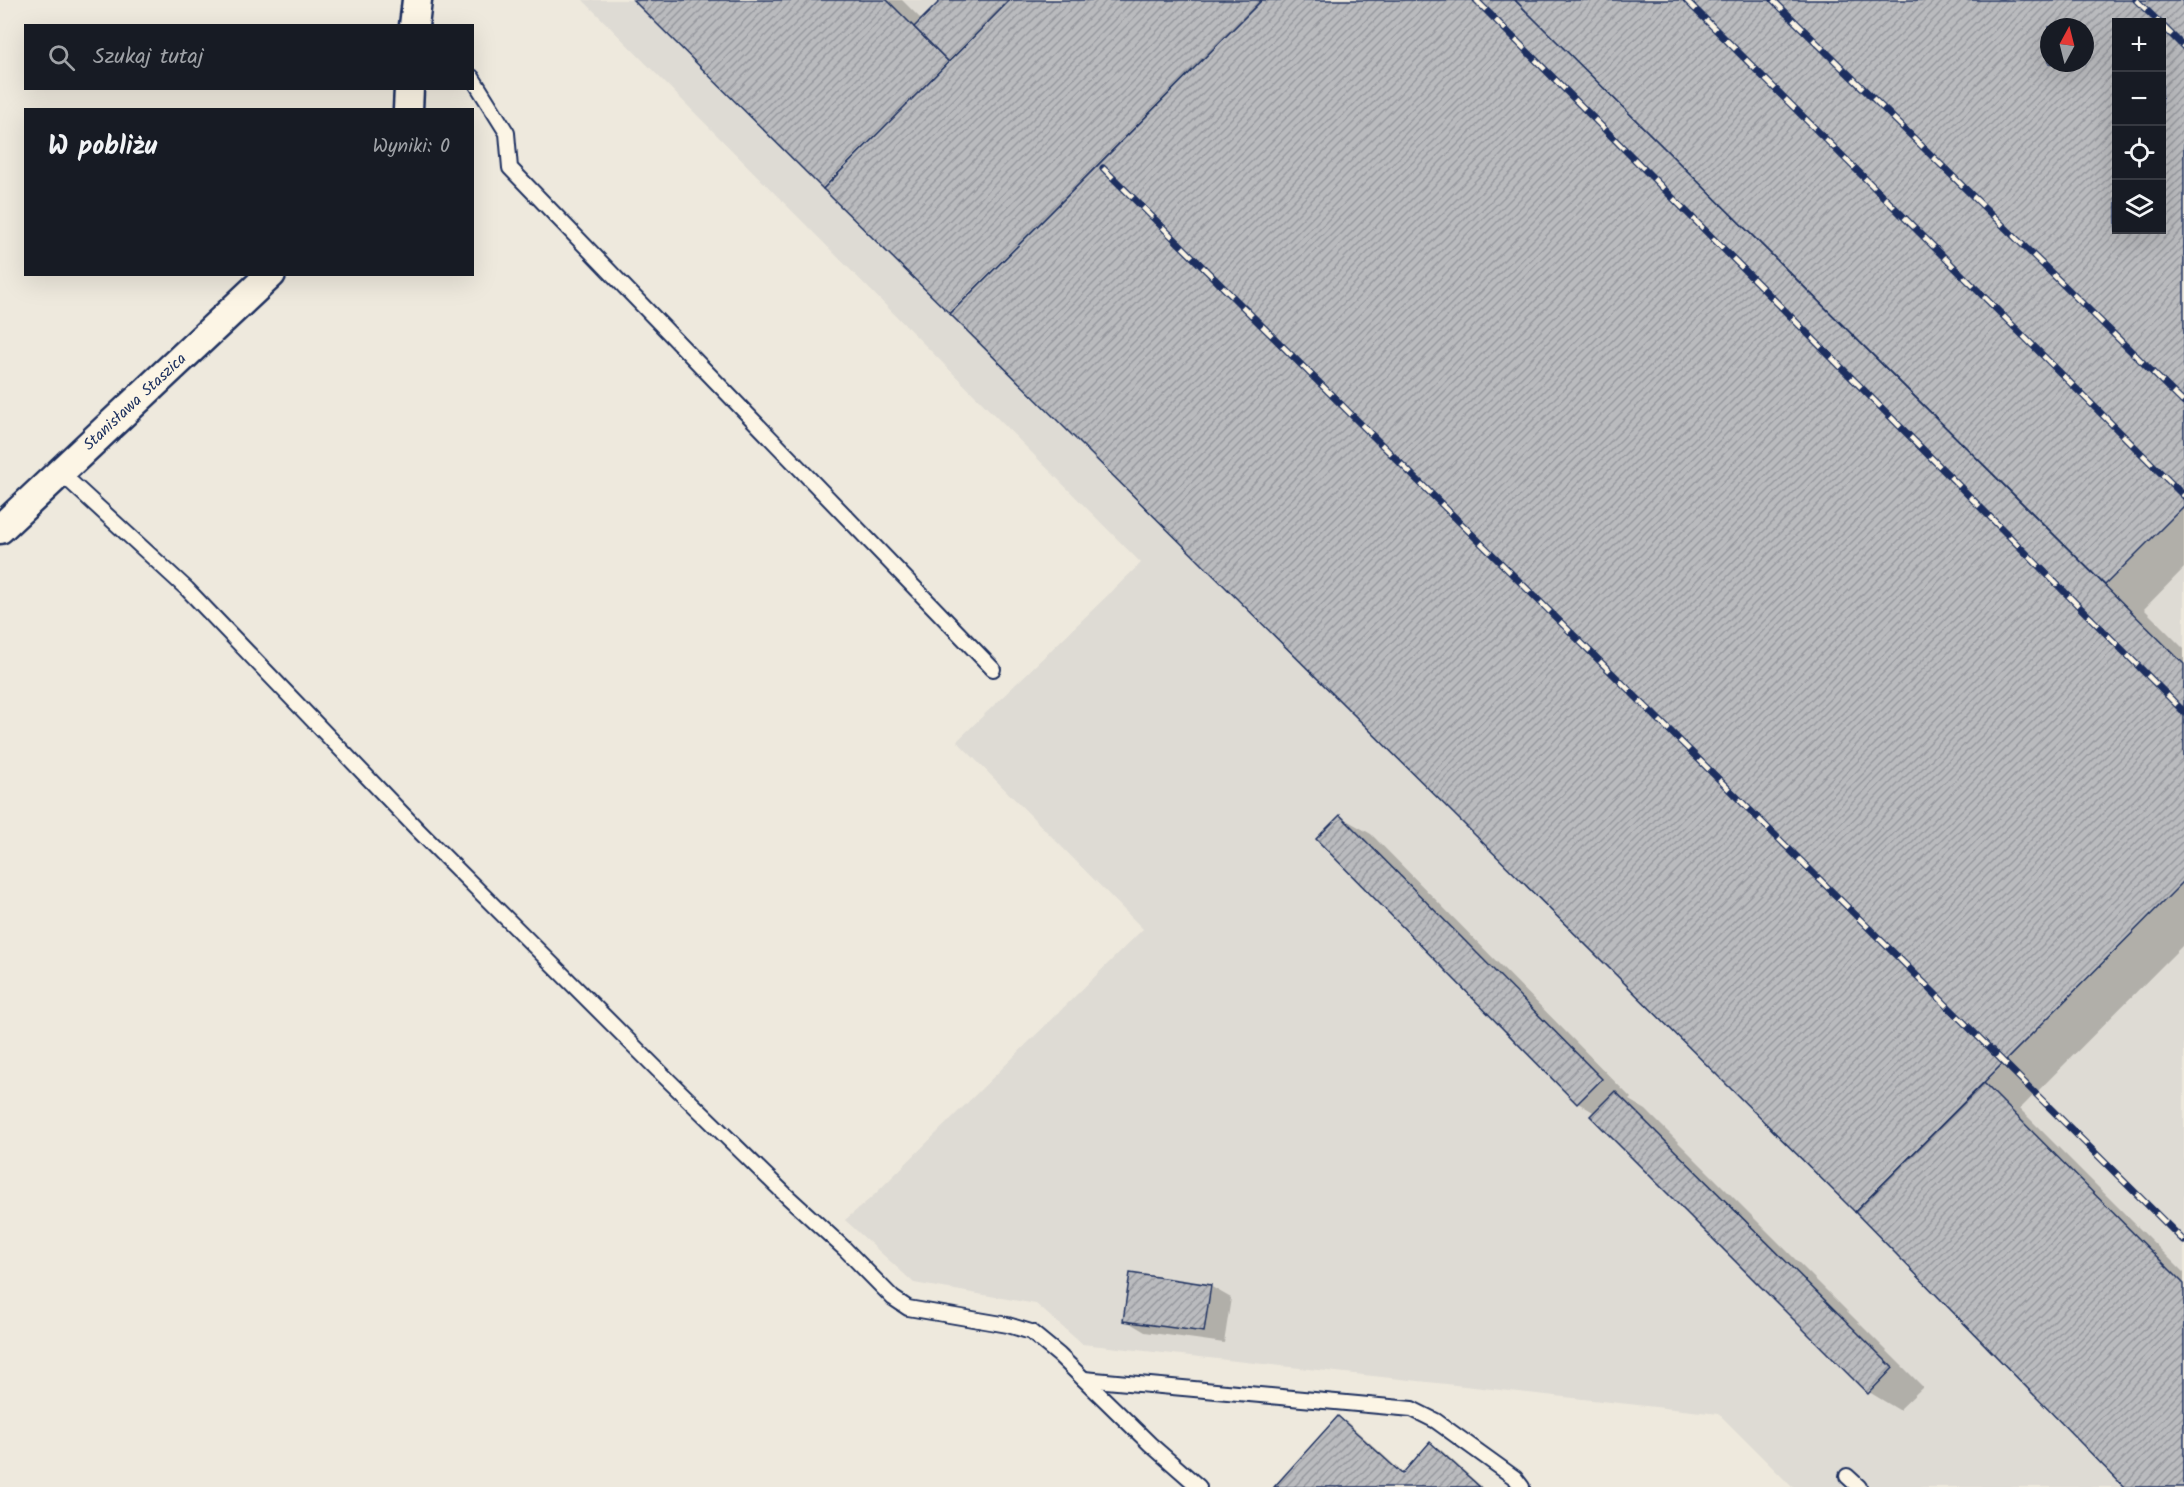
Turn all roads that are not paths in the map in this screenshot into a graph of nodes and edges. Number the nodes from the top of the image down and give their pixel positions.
1 (417, 0) edge
2 (414, 24) edge
3 (474, 80) edge
4 (409, 90) edge
5 (408, 108) edge
6 (269, 276) edge
7 (60, 472) junction
8 (0, 529) edge
9 (993, 669) dead end
10 (1084, 1379) junction
11 (1847, 1476) dead end
12 (1199, 1487) edge
13 (1522, 1487) edge
14 (1859, 1487) edge

1 - 2 street
3 - 9 lane
4 - 5 street
6 - 7 street, Stanisława Staszica
7 - 8 street, Stanisława Staszica
7 - 10 lane
10 - 12 lane
10 - 13 lane
11 - 14 lane

